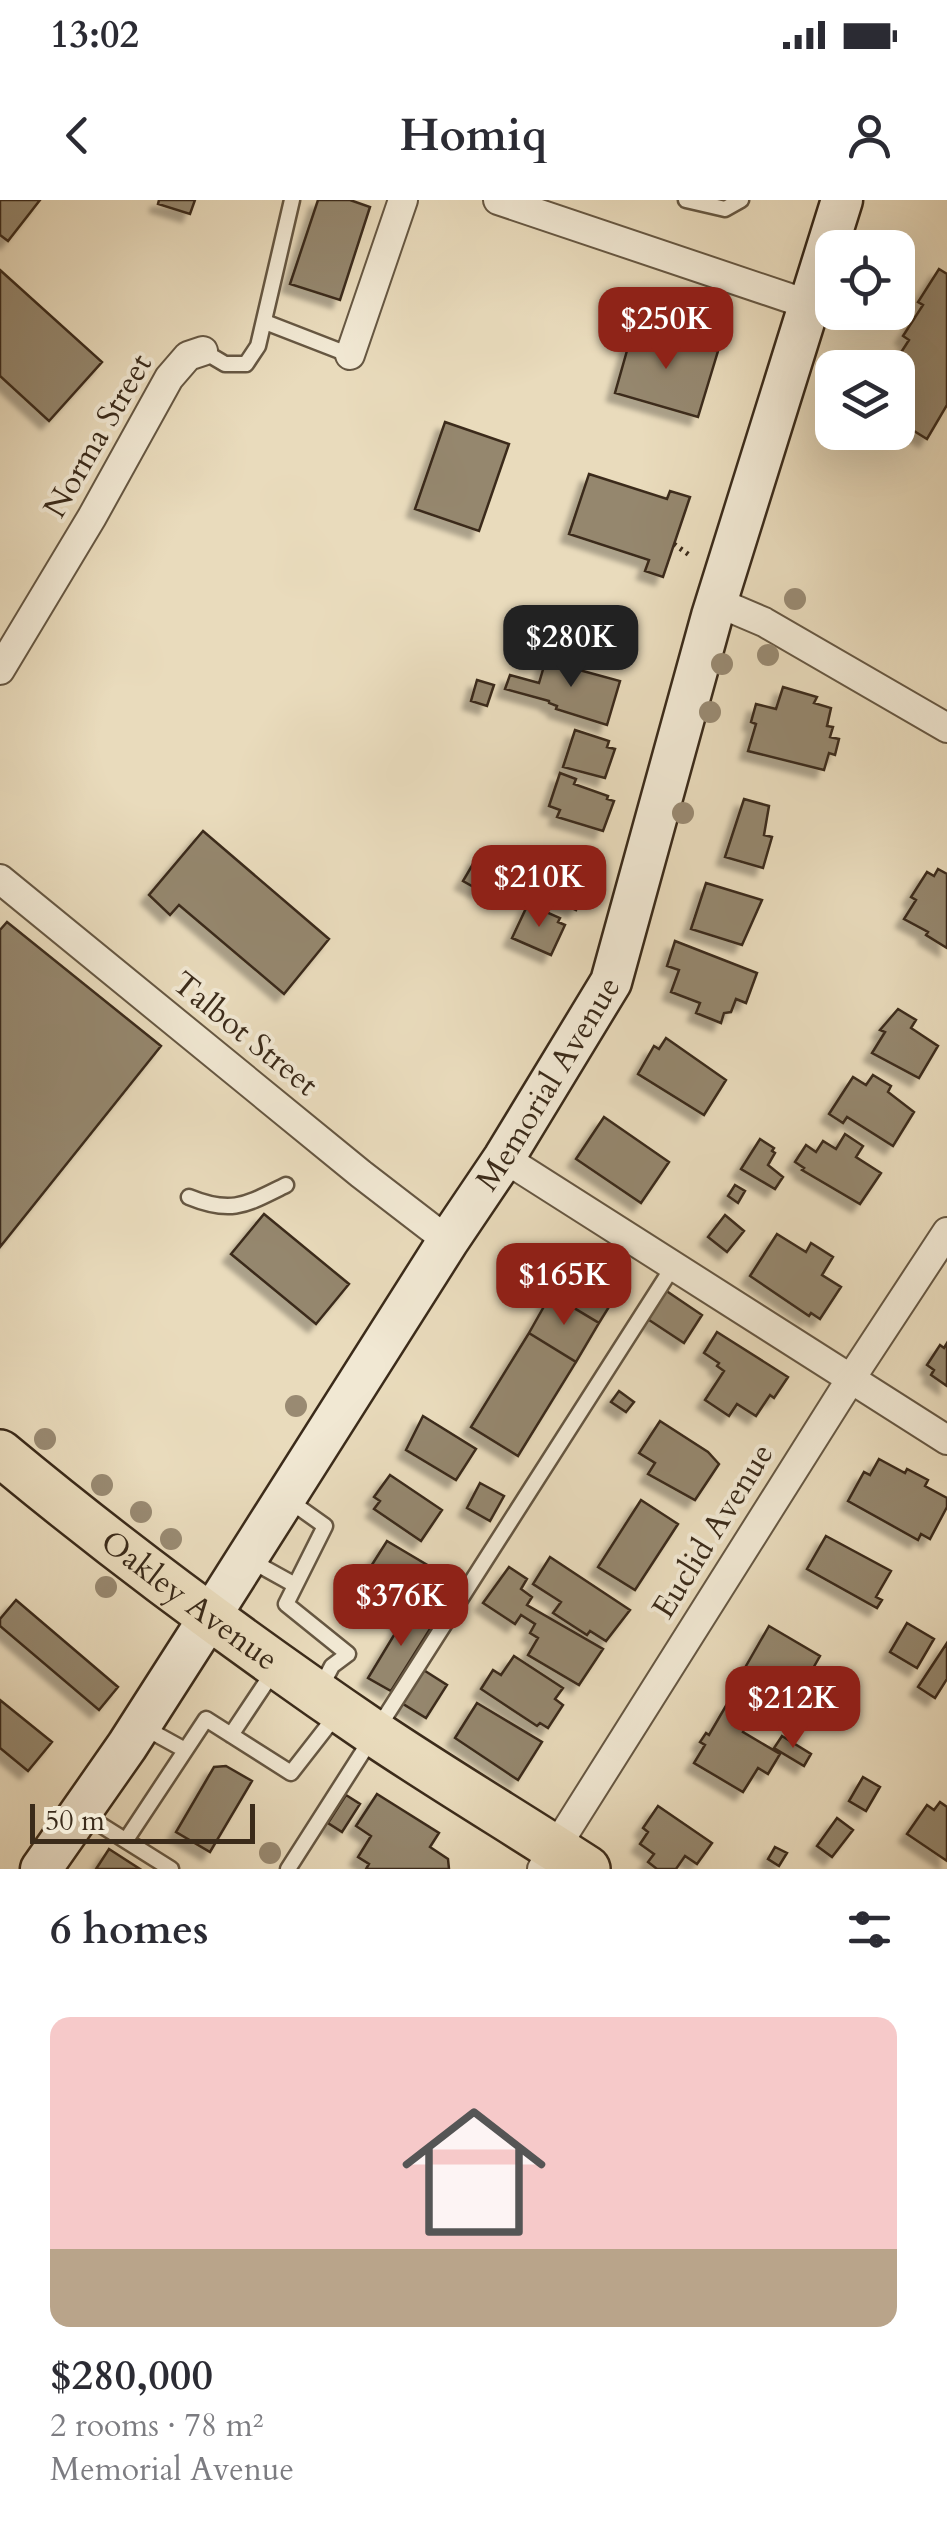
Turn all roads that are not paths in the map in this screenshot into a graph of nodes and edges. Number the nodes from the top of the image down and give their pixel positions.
1 (292, 200) edge
2 (403, 200) edge
3 (498, 200) edge
4 (686, 200) edge
5 (741, 200) edge
6 (842, 200) edge
7 (810, 304) junction
8 (265, 322) junction
9 (203, 352) joint
10 (350, 355) joint
11 (717, 602) junction
12 (0, 670) edge
13 (947, 728) edge
14 (0, 879) edge
15 (504, 1158) junction
16 (286, 1184) dead end
17 (189, 1198) dead end
18 (947, 1232) edge
19 (448, 1241) junction
20 (674, 1265) junction
21 (852, 1377) junction
22 (947, 1440) edge
23 (0, 1454) edge
24 (286, 1498) junction
25 (247, 1559) junction
26 (295, 1586) junction
27 (209, 1618) junction
28 (278, 1666) junction
29 (345, 1712) junction
30 (140, 1725) junction
31 (231, 1735) junction
32 (186, 1750) junction
33 (80, 1812) junction
34 (126, 1840) junction
35 (561, 1862) edge
36 (41, 1869) edge
37 (171, 1869) edge
38 (288, 1869) edge

1 - 8 lane
2 - 10 street
3 - 7 street
4 - 5 lane
6 - 7 main road, Memorial Avenue
7 - 11 main road, Memorial Avenue
8 - 9 lane
8 - 10 lane
9 - 12 street, Norma Street
11 - 13 street
11 - 15 main road, Memorial Avenue
14 - 19 street, Talbot Street
15 - 19 main road, Memorial Avenue
15 - 20 street
16 - 17 lane
18 - 21 street, Euclid Avenue
19 - 24 main road, Memorial Avenue
20 - 21 street
20 - 29 lane
21 - 22 street
21 - 35 street, Euclid Avenue
23 - 27 main road, Oakley Avenue
24 - 25 main road, Memorial Avenue
24 - 26 lane
25 - 26 lane
25 - 27 main road, Memorial Avenue
26 - 29 lane
27 - 28 main road, Oakley Avenue
27 - 30 main road, Memorial Avenue
28 - 29 main road, Oakley Avenue
28 - 31 lane
29 - 31 lane
29 - 35 main road, Oakley Avenue
29 - 38 lane
30 - 32 lane
30 - 33 main road, Memorial Avenue
31 - 32 lane
32 - 34 lane
33 - 34 lane
33 - 36 main road, Memorial Avenue
34 - 37 lane

